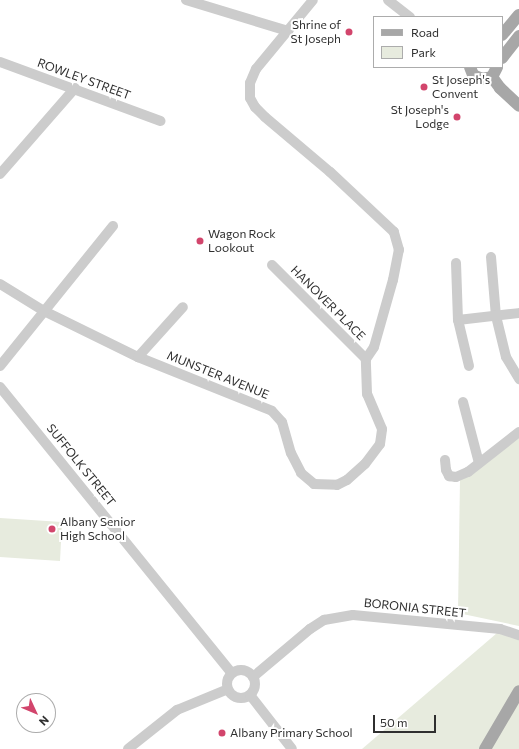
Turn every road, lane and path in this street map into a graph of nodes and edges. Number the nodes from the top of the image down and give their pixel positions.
1 (186, 0) edge
2 (313, 0) edge
3 (388, 0) edge
4 (519, 15) edge
5 (409, 16) edge
6 (288, 31) junction
7 (503, 34) edge
8 (519, 36) edge
9 (503, 57) edge
10 (0, 62) edge
11 (470, 68) edge
12 (494, 72) edge
13 (75, 88) junction
14 (519, 106) edge
15 (160, 120) dead end
16 (0, 174) edge
17 (113, 226) dead end
18 (491, 257) dead end
19 (456, 263) dead end
20 (272, 265) dead end
21 (0, 284) edge
22 (182, 307) dead end
23 (44, 311) junction
24 (519, 313) edge
25 (496, 316) junction
26 (458, 320) junction
27 (138, 357) junction
28 (366, 359) junction
29 (0, 366) edge
30 (469, 366) dead end
31 (519, 379) edge
32 (0, 387) edge
33 (463, 402) dead end
34 (519, 432) edge
35 (445, 460) dead end
36 (479, 463) junction
37 (519, 635) edge
38 (232, 673) junction
39 (253, 677) junction
40 (228, 689) junction
41 (519, 691) edge
42 (250, 695) junction
43 (128, 749) edge
44 (292, 749) edge
45 (485, 749) edge

1 - 6 street
2 - 6 street
3 - 5 street
4 - 7 main road
6 - 28 street
8 - 9 main road
10 - 13 street, ROWLEY STREET
11 - 12 main road
12 - 14 main road
13 - 15 street, ROWLEY STREET
13 - 16 street
17 - 23 street
18 - 25 street
19 - 26 street
20 - 28 street, HANOVER PLACE
21 - 23 street, MUNSTER AVENUE
22 - 27 street
23 - 27 street, MUNSTER AVENUE
23 - 29 street
24 - 25 street
25 - 26 street
25 - 31 street
26 - 30 street
27 - 28 street, MUNSTER AVENUE
32 - 38 street, SUFFOLK STREET
33 - 36 street
34 - 36 street
35 - 36 street
37 - 39 street, BORONIA STREET
38 - 39 street
38 - 40 street
39 - 42 street
40 - 42 street
40 - 43 street
41 - 45 main road
42 - 44 street

